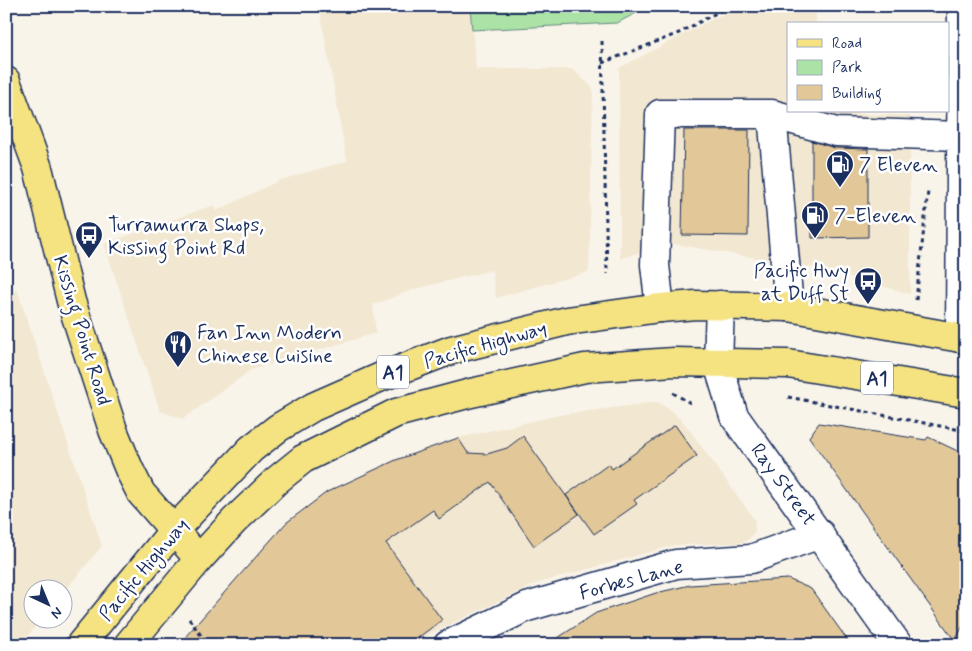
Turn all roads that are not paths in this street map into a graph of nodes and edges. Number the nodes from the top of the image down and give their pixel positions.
1 (962, 6) edge
2 (6, 81) edge
3 (772, 114) junction
4 (961, 136) junction
5 (720, 305) junction
6 (789, 307) junction
7 (660, 308) junction
8 (963, 338) edge
9 (718, 364) junction
10 (966, 393) edge
11 (173, 531) junction
12 (820, 534) junction
13 (199, 559) junction
14 (80, 645) edge
15 (128, 645) edge
16 (448, 645) edge
17 (898, 645) edge

1 - 4 street
2 - 11 main road, Kissing Point Road
3 - 4 street
3 - 6 street
3 - 7 street
4 - 8 street
5 - 6 main road, Pacific Highway / A1
5 - 7 main road, Pacific Highway / A1
5 - 9 street, Ray Street
6 - 8 main road, Pacific Highway / A1
7 - 11 main road, Pacific Highway / A1
9 - 10 main road, Pacific Highway / A1
9 - 12 street, Ray Street
9 - 13 main road, Pacific Highway / A1
11 - 13 main road, Kissing Point Road
11 - 14 main road, Pacific Highway / A1
12 - 16 street, Forbes Lane
12 - 17 street, Ray Street
13 - 15 main road, Pacific Highway / A1

